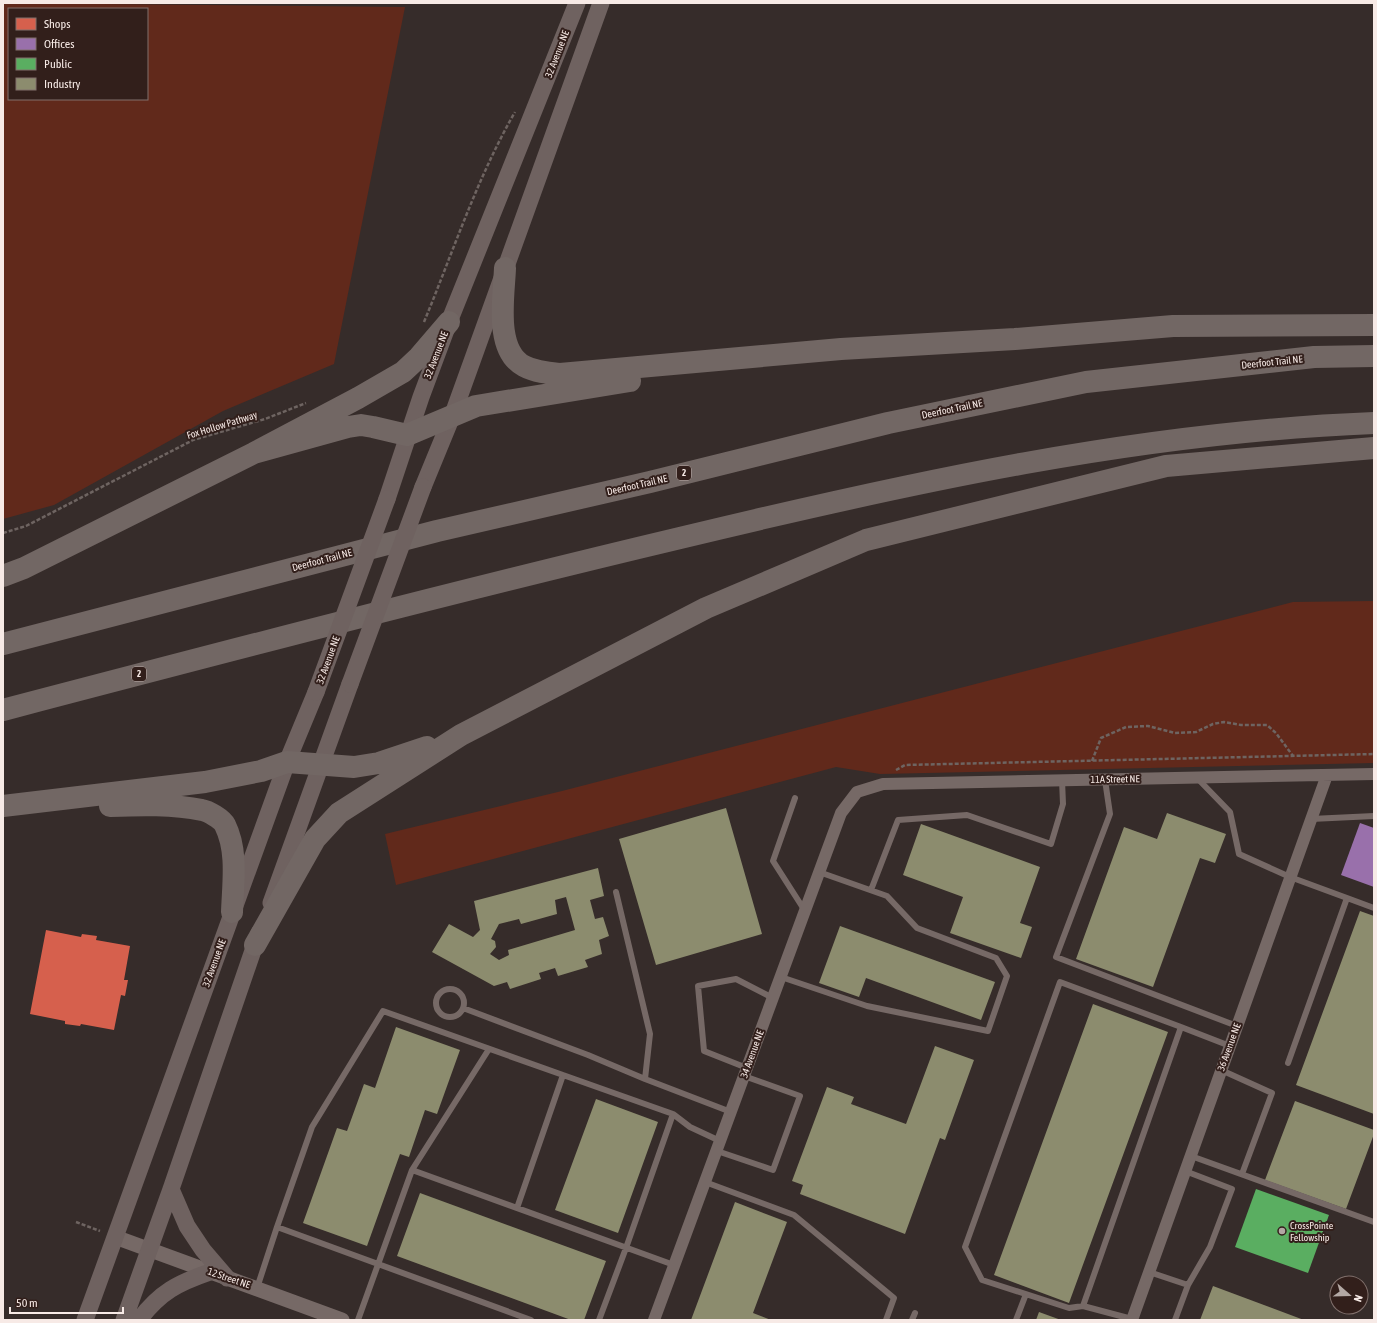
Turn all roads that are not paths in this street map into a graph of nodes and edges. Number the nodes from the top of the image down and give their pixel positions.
1 (577, 3) edge
2 (601, 3) edge
3 (505, 268) junction
4 (449, 322) junction
5 (1374, 325) edge
6 (841, 349) junction
7 (1374, 356) edge
8 (453, 414) junction
9 (1374, 423) edge
10 (407, 435) junction
11 (1374, 448) edge
12 (254, 453) junction
13 (3, 576) edge
14 (3, 644) edge
15 (3, 710) edge
16 (460, 735) junction
17 (287, 762) junction
18 (322, 764) junction
19 (1374, 774) edge
20 (1327, 775) junction
21 (1197, 778) junction
22 (1062, 780) junction
23 (1105, 780) junction
24 (857, 792) joint
25 (796, 798) dead end
26 (3, 806) edge
27 (3, 809) edge
28 (1374, 816) edge
29 (1311, 819) junction
30 (819, 872) junction
31 (1290, 877) junction
32 (871, 890) junction
33 (616, 892) dead end
34 (1347, 898) junction
35 (1374, 908) edge
36 (805, 911) junction
37 (232, 912) junction
38 (255, 945) junction
39 (781, 977) junction
40 (773, 998) junction
41 (463, 1008) junction
42 (1237, 1026) junction
43 (1181, 1028) junction
44 (1230, 1046) junction
45 (489, 1049) junction
46 (1288, 1063) dead end
47 (1221, 1070) junction
48 (746, 1072) junction
49 (563, 1075) junction
50 (645, 1079) junction
51 (731, 1112) junction
52 (673, 1114) junction
53 (718, 1146) junction
54 (1190, 1156) junction
55 (412, 1170) junction
56 (1185, 1171) junction
57 (1242, 1174) junction
58 (705, 1182) junction
59 (171, 1190) junction
60 (517, 1208) junction
61 (1374, 1222) edge
62 (277, 1227) junction
63 (115, 1237) junction
64 (626, 1248) junction
65 (150, 1249) junction
66 (378, 1263) junction
67 (674, 1265) junction
68 (210, 1272) junction
69 (1149, 1272) junction
70 (227, 1278) junction
71 (1188, 1285) junction
72 (257, 1288) junction
73 (1026, 1294) junction
74 (1083, 1306) junction
75 (915, 1313) dead end
76 (1132, 1319) edge
77 (85, 1320) edge
78 (124, 1320) edge
79 (139, 1320) edge
80 (342, 1320) edge
81 (358, 1320) edge
82 (531, 1320) edge
83 (599, 1320) edge
84 (654, 1320) edge
85 (886, 1320) edge
86 (912, 1320) edge
87 (1016, 1320) edge
88 (1175, 1320) edge

1 - 4 main road, 32 Avenue NE
2 - 3 main road
3 - 6 highway
3 - 8 main road
4 - 10 main road, 32 Avenue NE
4 - 12 highway
5 - 6 highway
6 - 8 highway
7 - 14 highway, Deerfoot Trail NE / 2
8 - 10 highway
8 - 18 main road, bridge
9 - 15 highway, 2
10 - 12 highway
10 - 17 main road, 32 Avenue NE, bridge
11 - 16 highway
12 - 13 highway
16 - 18 highway
16 - 38 highway
17 - 18 highway
17 - 26 highway
17 - 37 main road, 32 Avenue NE
18 - 38 main road
19 - 20 street, 11A Street NE
20 - 21 street, 11A Street NE
20 - 29 street, 36 Avenue NE
21 - 23 street, 11A Street NE
21 - 31 lane
22 - 23 street, 11A Street NE
22 - 24 street, 11A Street NE
22 - 32 lane
23 - 42 lane
24 - 30 street, 34 Avenue NE
25 - 36 lane
27 - 37 highway
28 - 29 lane
29 - 31 street, 36 Avenue NE
30 - 32 lane
30 - 36 street, 34 Avenue NE
31 - 34 lane
31 - 42 street, 36 Avenue NE
32 - 39 lane
33 - 50 lane
34 - 35 lane
34 - 46 lane
36 - 39 street, 34 Avenue NE
37 - 63 main road, 32 Avenue NE
38 - 59 main road
39 - 40 street, 34 Avenue NE
40 - 48 street, 34 Avenue NE
40 - 48 lane
41 - 41 lane
41 - 50 lane
42 - 44 street, 36 Avenue NE
43 - 44 lane
43 - 73 lane
43 - 74 lane
44 - 47 street, 36 Avenue NE
45 - 49 lane
45 - 55 lane
45 - 62 lane
47 - 54 street, 36 Avenue NE
47 - 57 lane
48 - 51 street, 34 Avenue NE
48 - 53 lane
49 - 52 lane
49 - 60 lane
50 - 51 lane
51 - 53 street, 34 Avenue NE
52 - 53 lane
52 - 64 lane
53 - 58 street, 34 Avenue NE
54 - 56 street, 36 Avenue NE
54 - 57 lane
55 - 60 lane
55 - 66 lane
56 - 69 street, 36 Avenue NE
56 - 71 lane
57 - 61 lane
58 - 67 street, 34 Avenue NE
58 - 85 lane
59 - 65 main road
59 - 70 main road
60 - 64 lane
62 - 66 lane
62 - 72 lane
63 - 65 street, 12 Street NE
63 - 77 main road, 32 Avenue NE
64 - 67 lane
64 - 83 lane
65 - 68 street, 12 Street NE
65 - 78 main road
66 - 81 lane
66 - 82 lane
67 - 84 street, 34 Avenue NE
68 - 70 street, 12 Street NE
68 - 79 main road
69 - 71 lane
69 - 76 street, 36 Avenue NE
70 - 72 street, 12 Street NE
71 - 88 lane
72 - 80 street, 12 Street NE
73 - 74 lane
73 - 87 lane
74 - 76 lane
75 - 86 lane

